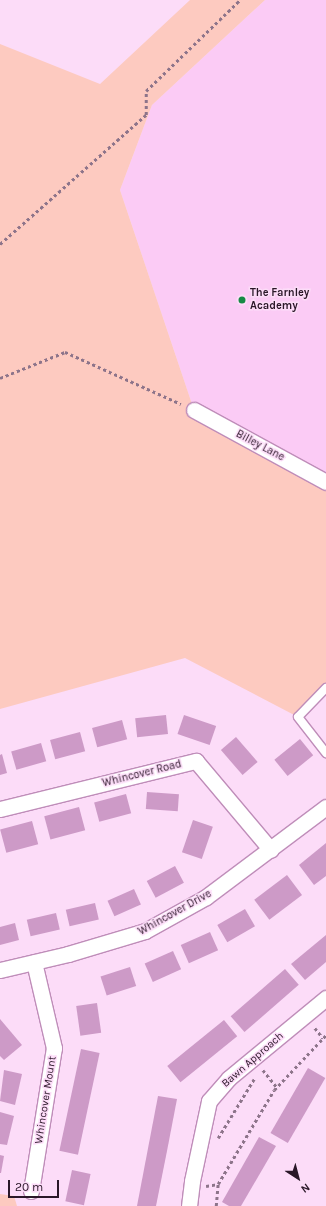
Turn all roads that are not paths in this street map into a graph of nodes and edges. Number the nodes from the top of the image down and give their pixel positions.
1 (194, 410) road end
2 (326, 482) edge
3 (326, 688) edge
4 (326, 753) edge
5 (326, 807) edge
6 (0, 809) edge
7 (270, 850) junction
8 (34, 962) junction
9 (0, 970) edge
10 (326, 998) edge
11 (31, 1191) dead end
12 (189, 1206) edge

1 - 2 street, Billey Lane
3 - 4 lane
5 - 7 street, Whincover Drive
6 - 7 street, Whincover Road
7 - 8 street, Whincover Drive
8 - 9 street, Whincover Drive
8 - 11 street, Whincover Mount
10 - 12 street, Bawn Approach

